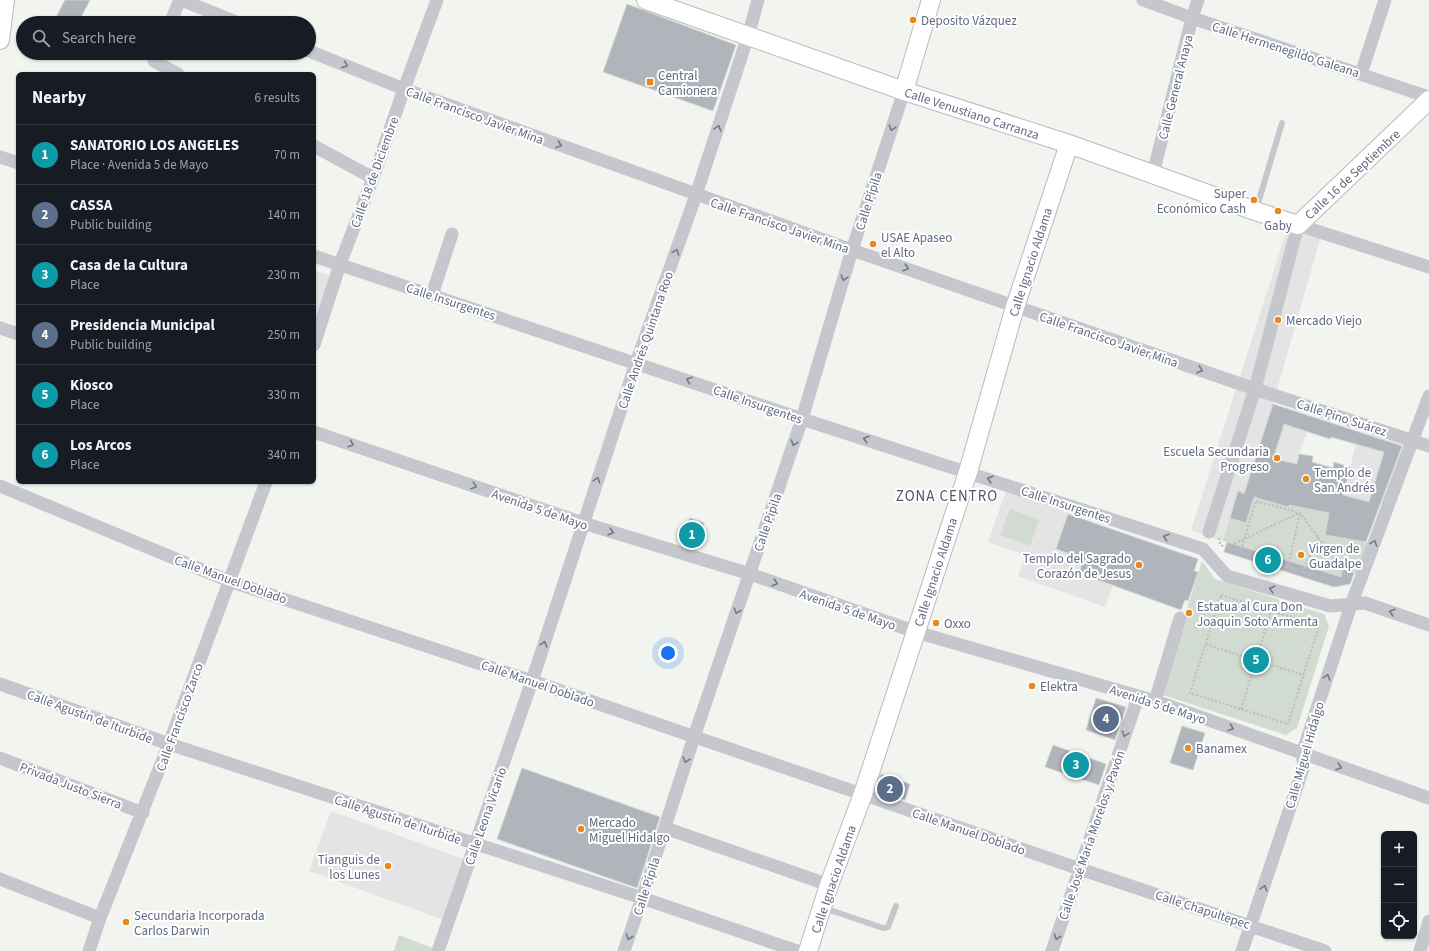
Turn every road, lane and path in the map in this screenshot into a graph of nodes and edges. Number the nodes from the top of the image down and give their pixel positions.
1 (5, 0) edge
2 (180, 0) edge
3 (437, 0) edge
4 (646, 0) edge
5 (758, 0) edge
6 (931, 0) edge
7 (1142, 0) edge
8 (1198, 0) edge
9 (1385, 0) edge
10 (173, 16) edge
11 (221, 16) edge
12 (1192, 18) junction
13 (748, 36) junction
14 (0, 40) edge
15 (316, 54) edge
16 (160, 60) edge
17 (175, 72) edge
18 (1361, 74) junction
19 (404, 89) junction
20 (904, 91) junction
21 (1429, 97) edge
22 (1429, 100) edge
23 (1282, 123) dead end
24 (1069, 144) junction
25 (316, 147) edge
26 (0, 157) edge
27 (16, 162) edge
28 (1153, 174) junction
29 (373, 178) junction
30 (696, 195) junction
31 (1256, 211) junction
32 (1298, 225) junction
33 (452, 234) dead end
34 (852, 250) junction
35 (316, 257) edge
36 (340, 264) junction
37 (1429, 267) edge
38 (432, 295) junction
39 (1015, 307) junction
40 (0, 328) edge
41 (16, 333) edge
42 (316, 339) edge
43 (636, 363) junction
44 (1255, 389) junction
45 (1429, 396) edge
46 (802, 419) junction
47 (316, 433) edge
48 (1413, 440) junction
49 (1429, 446) edge
50 (968, 472) junction
51 (265, 484) edge
52 (0, 486) edge
53 (1300, 513) junction
54 (583, 523) junction
55 (1245, 537) junction
56 (1318, 537) junction
57 (1206, 541) junction
58 (1226, 547) junction
59 (1240, 552) junction
60 (1288, 567) junction
61 (1303, 572) junction
62 (750, 574) junction
63 (229, 581) junction
64 (1351, 605) junction
65 (1271, 610) junction
66 (1180, 618) dead end
67 (1429, 625) edge
68 (916, 632) junction
69 (1206, 644) junction
70 (1259, 652) junction
71 (1257, 657) dead end
72 (1248, 658) junction
73 (1265, 663) junction
74 (1253, 669) junction
75 (1304, 675) junction
76 (532, 681) junction
77 (0, 684) edge
78 (1138, 697) junction
79 (1155, 701) junction
80 (1241, 710) junction
81 (694, 737) junction
82 (169, 744) junction
83 (1302, 754) junction
84 (0, 758) edge
85 (862, 794) junction
86 (1429, 798) edge
87 (143, 813) junction
88 (665, 828) junction
89 (476, 844) junction
90 (1080, 869) junction
91 (0, 879) edge
92 (829, 885) junction
93 (642, 898) junction
94 (896, 906) dead end
95 (822, 907) junction
96 (100, 918) junction
97 (1429, 921) edge
98 (1251, 925) junction
99 (89, 951) edge
100 (438, 951) edge
101 (624, 951) edge
102 (797, 951) edge
103 (808, 951) edge
104 (1052, 951) edge
105 (1242, 951) edge
106 (1325, 951) edge
107 (1420, 951) edge

1 - 14 street
2 - 10 street
2 - 11 street
3 - 19 street, Calle 18 de Diciembre
4 - 13 street, Calle Venustiano Carranza
5 - 13 street, Calle Andrés Quintana Roo
6 - 20 street
7 - 12 street, Calle Hermenegildo Galeana
8 - 12 street, Calle General Anaya
9 - 18 street
12 - 18 street, Calle Hermenegildo Galeana
12 - 28 street, Calle General Anaya
13 - 20 street, Calle Venustiano Carranza
30 -> 13 street, Calle Andrés Quintana Roo
15 -> 19 street, Calle Francisco Javier Mina
16 - 17 street
18 - 21 street, Calle Hermenegildo Galeana
19 - 29 street, Calle 18 de Diciembre
19 -> 30 street, Calle Francisco Javier Mina
20 - 24 street, Calle Venustiano Carranza
20 -> 34 street, Calle Pípila
22 - 32 street, Calle 16 de Septiembre
23 - 31 lane
24 - 28 street, Calle Venustiano Carranza
24 - 39 street, Calle Ignacio Aldama
25 - 29 street
26 - 27 street
28 - 31 street, Calle Venustiano Carranza
29 - 36 street, Calle 18 de Diciembre
30 - 34 street, Calle Francisco Javier Mina
43 -> 30 street, Calle Andrés Quintana Roo
31 - 32 street, Calle Venustiano Carranza
32 - 37 street
32 - 44 street, Calle 16 de Septiembre
33 - 38 street
34 -> 39 street, Calle Francisco Javier Mina
34 -> 46 street, Calle Pípila
35 - 36 street, Calle Insurgentes
36 - 38 street, Calle Insurgentes
36 - 42 street, Calle 18 de Diciembre
38 - 43 street, Calle Insurgentes
39 -> 44 street, Calle Francisco Javier Mina
39 - 50 street, Calle Ignacio Aldama
40 - 41 street
46 -> 43 street, Calle Insurgentes
54 -> 43 street, Calle Andrés Quintana Roo
44 - 48 street, Calle Pino Suárez
44 - 57 street, Calle 16 de Septiembre
45 - 48 street, Calle Miguel Hidalgo
50 -> 46 street, Calle Insurgentes
46 -> 62 street, Calle Pípila
47 -> 54 street, Avenida 5 de Mayo
48 - 49 street, Calle Pino Suárez
64 -> 48 street, Calle Miguel Hidalgo
57 -> 50 street, Calle Insurgentes
50 - 68 street, Calle Ignacio Aldama
51 - 63 street, Calle Francisco Zarco
52 - 63 street, Calle Manuel Doblado
53 - 55 path
53 - 55 path
53 - 56 path
53 - 60 path
54 -> 62 street, Avenida 5 de Mayo
76 -> 54 street, Calle Andrés Quintana Roo
55 - 58 path
55 - 59 path
56 - 61 path
56 - 61 path
57 - 58 path
64 -> 57 street
58 - 59 path
59 - 60 path
60 - 61 path
62 -> 68 street, Avenida 5 de Mayo
62 -> 81 street, Calle Pípila
63 - 76 street, Calle Manuel Doblado
63 - 82 street, Calle Francisco Zarco
67 -> 64 street
83 -> 64 street, Calle Miguel Hidalgo
65 - 69 path
65 - 70 path
65 - 75 path
66 - 79 street
68 - 78 street, Avenida 5 de Mayo
68 - 85 street, Calle Ignacio Aldama
69 - 72 path
69 - 80 path
70 - 71 path
70 - 72 path
70 - 73 path
72 - 74 path
73 - 74 path
73 - 75 path
74 - 80 path
75 - 80 path
76 - 81 street, Calle Manuel Doblado
76 - 89 street, Calle Leona Vicario
77 - 82 street, Calle Agustín de Iturbide
78 - 79 street, Avenida 5 de Mayo
78 -> 90 street, Calle José María Morelos y Pavón
79 -> 83 street, Avenida 5 de Mayo
81 - 85 street, Calle Manuel Doblado
81 -> 88 street, Calle Pípila
82 - 87 street, Calle Francisco Zarco
82 - 89 street, Calle Agustín de Iturbide
83 -> 86 street, Avenida 5 de Mayo
98 -> 83 street, Calle Miguel Hidalgo
84 - 87 street, Privada Justo Sierra
85 - 90 street, Calle Manuel Doblado
85 - 92 street, Calle Ignacio Aldama
87 - 96 street, Calle Francisco Zarco
88 - 92 street
88 - 93 street, Calle Pípila
89 - 93 street, Calle Agustín de Iturbide
89 - 100 street, Calle Leona Vicario
90 - 98 street, Calle Chapultepec
90 -> 104 street, Calle José María Morelos y Pavón
91 - 96 street
92 - 95 street, Calle Ignacio Aldama
93 -> 101 street, Calle Pípila
93 - 102 street, Calle Agustín de Iturbide
94 - 95 lane
95 - 103 street, Calle Ignacio Aldama
96 - 99 street, Calle Francisco Zarco
97 - 107 street
98 - 105 street, Calle Miguel Hidalgo
98 - 106 street, Calle Chapultepec

